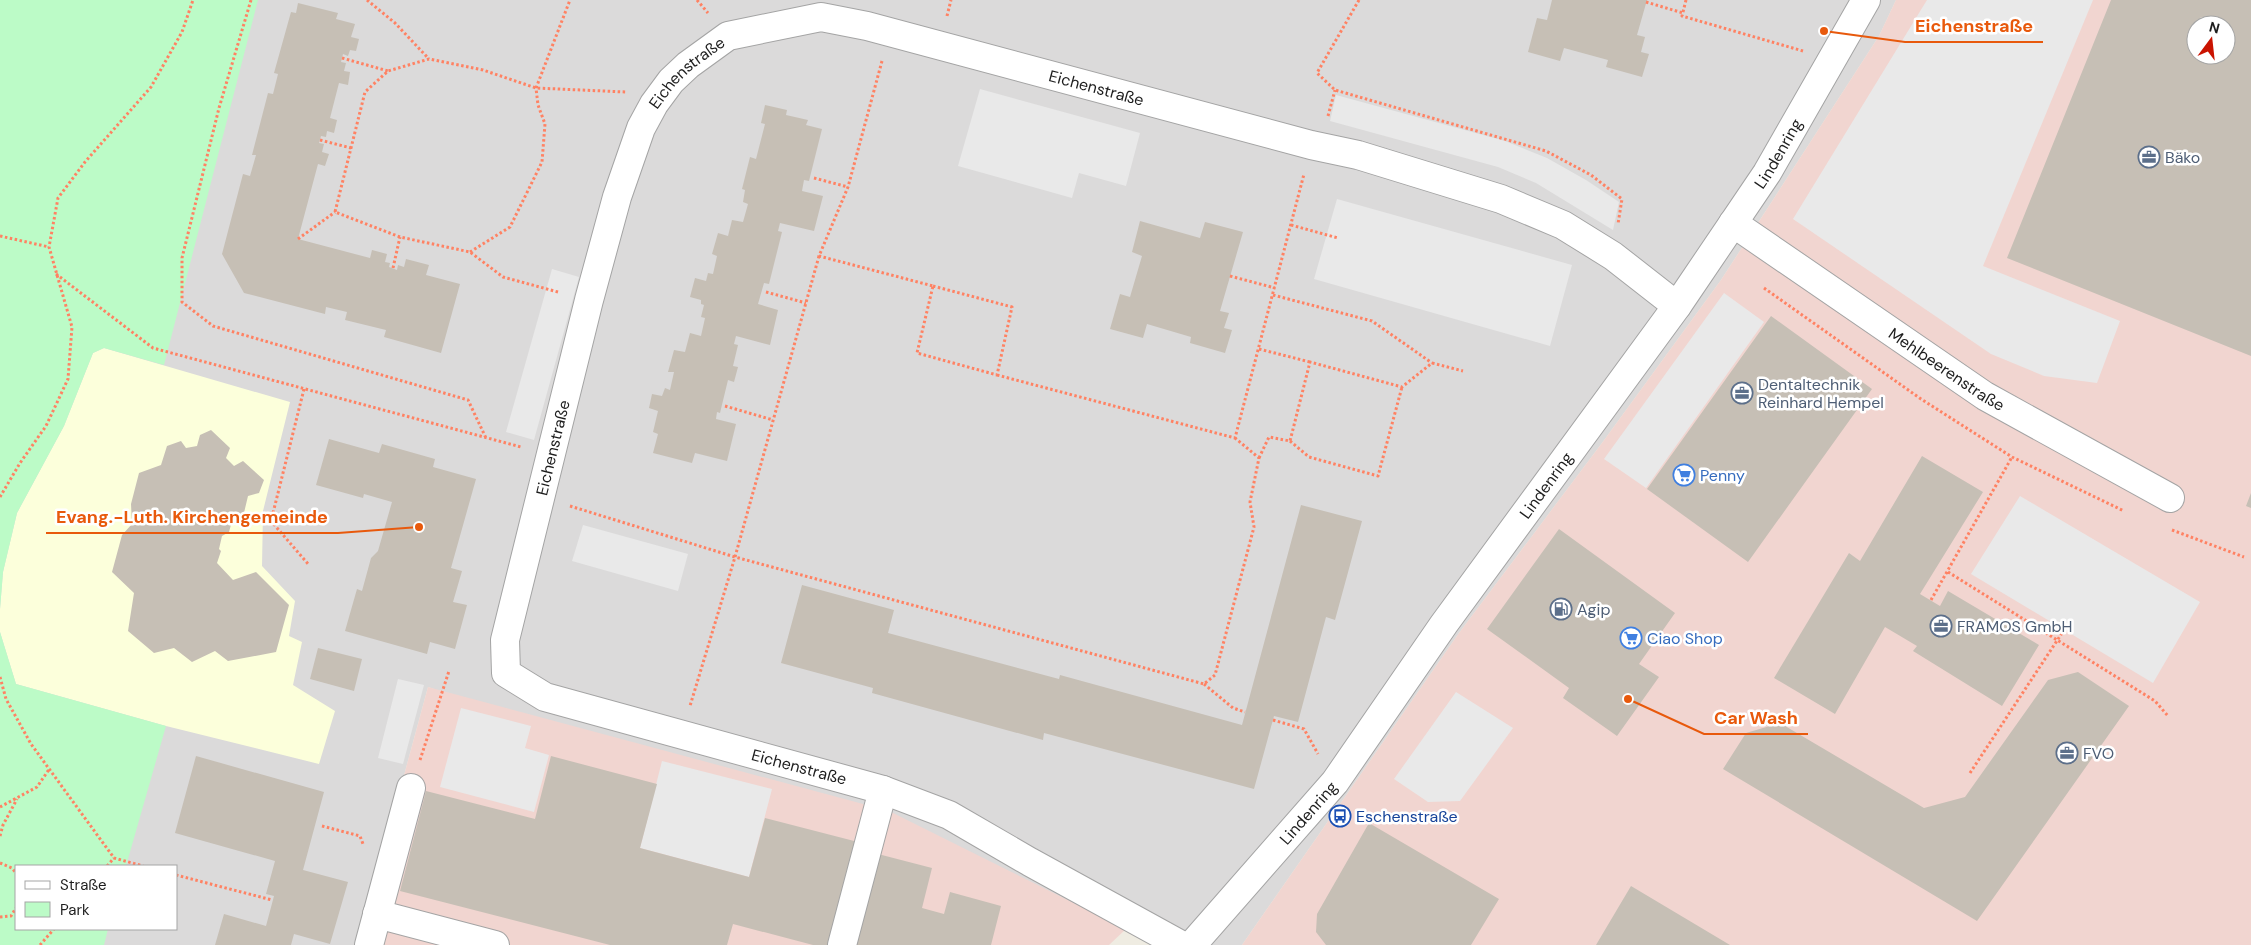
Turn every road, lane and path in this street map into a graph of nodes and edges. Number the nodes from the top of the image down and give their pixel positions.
1 (193, 0) edge
2 (251, 0) edge
3 (367, 0) edge
4 (570, 0) edge
5 (1360, 0) edge
6 (1686, 0) edge
7 (1866, 0) edge
8 (1646, 2) dead end
9 (1683, 12) junction
10 (890, 32) junction
11 (342, 58) dead end
12 (429, 59) junction
13 (1832, 59) junction
14 (388, 71) junction
15 (536, 88) junction
16 (654, 104) junction
17 (320, 140) dead end
18 (1311, 145) junction
19 (351, 148) junction
20 (814, 178) dead end
21 (848, 187) junction
22 (335, 212) junction
23 (1733, 223) junction
24 (1291, 225) junction
25 (0, 236) edge
26 (400, 237) junction
27 (298, 238) dead end
28 (1338, 238) dead end
29 (49, 248) junction
30 (470, 252) junction
31 (819, 256) junction
32 (1613, 256) junction
33 (393, 268) dead end
34 (56, 274) junction
35 (1230, 276) dead end
36 (933, 286) junction
37 (1275, 288) junction
38 (766, 292) dead end
39 (1273, 296) junction
40 (589, 300) junction
41 (806, 303) junction
42 (1677, 306) junction
43 (1259, 349) junction
44 (1310, 362) junction
45 (1432, 363) junction
46 (1463, 371) dead end
47 (997, 375) junction
48 (1402, 387) junction
49 (304, 389) junction
50 (726, 406) dead end
51 (773, 420) junction
52 (486, 438) junction
53 (1235, 438) junction
54 (1290, 441) junction
55 (551, 455) junction
56 (2012, 457) dead end
57 (1259, 458) junction
58 (0, 497) edge
59 (540, 497) junction
60 (2170, 498) dead end
61 (735, 557) junction
62 (309, 565) dead end
63 (1948, 572) junction
64 (1931, 600) dead end
65 (2064, 630) dead end
66 (2058, 641) junction
67 (449, 671) dead end
68 (0, 677) edge
69 (1204, 684) junction
70 (1245, 712) dead end
71 (2168, 716) dead end
72 (1273, 720) dead end
73 (1304, 729) dead end
74 (682, 735) junction
75 (50, 768) junction
76 (1970, 772) dead end
77 (411, 788) joint
78 (883, 790) junction
79 (17, 799) junction
80 (0, 807) edge
81 (322, 826) dead end
82 (0, 836) edge
83 (366, 851) dead end
84 (114, 858) junction
85 (0, 864) edge
86 (108, 865) edge
87 (140, 865) edge
88 (15, 872) edge
89 (178, 876) edge
90 (272, 900) dead end
91 (15, 909) edge
92 (377, 914) junction
93 (0, 917) edge
94 (53, 930) edge
95 (40, 945) edge
96 (369, 945) edge
97 (495, 945) edge
98 (842, 945) edge
99 (1182, 945) edge
100 (1192, 945) edge

1 - 29 path
2 - 52 path
3 - 12 path
4 - 15 path
5 - 32 path
6 - 9 path
7 - 13 street, Lindenring
8 - 9 path
9 - 13 path
10 - 16 street, Eichenstraße
10 - 18 street, Eichenstraße
10 - 21 path
11 - 14 path
12 - 14 path
12 - 15 path
13 - 23 street, Lindenring
14 - 19 path
15 - 16 path
15 - 30 path
16 - 40 street, Eichenstraße
17 - 19 path
18 - 24 path
18 - 32 street, Eichenstraße
19 - 22 path
20 - 21 path
21 - 31 path
22 - 26 path
22 - 27 path
23 - 42 street, Lindenring
23 - 60 street, Mehlbeerenstraße
24 - 28 path
24 - 37 path
25 - 29 path
26 - 30 path
26 - 33 path
29 - 34 path
30 - 40 path
31 - 36 path
31 - 41 path
32 - 42 street, Eichenstraße
34 - 49 path
34 - 58 path
35 - 37 path
36 - 47 path
36 - 47 path
37 - 39 path
38 - 41 path
39 - 43 path
39 - 45 path
40 - 55 street, Eichenstraße
41 - 51 path
42 - 100 street, Lindenring
43 - 44 path
43 - 53 path
44 - 48 path
44 - 54 path
45 - 46 path
45 - 48 path
47 - 53 path
48 - 54 path
49 - 52 path
49 - 62 path
50 - 51 path
51 - 61 path
52 - 55 path
53 - 57 path
54 - 57 path
55 - 59 street, Eichenstraße
56 - 63 path
57 - 69 path
59 - 61 path
59 - 74 street, Eichenstraße
61 - 69 path
61 - 74 path
63 - 64 path
63 - 66 path
65 - 66 path
66 - 71 path
66 - 76 path
67 - 77 path
68 - 75 path
69 - 70 path
72 - 73 path
74 - 78 street, Eichenstraße
75 - 79 path
75 - 84 path
77 - 92 street
78 - 98 street
78 - 99 street, Eichenstraße
79 - 80 path
79 - 82 path
81 - 83 path
84 - 86 path
84 - 87 path
85 - 88 path
89 - 90 path
91 - 93 path
92 - 96 street
92 - 97 street
94 - 95 path

